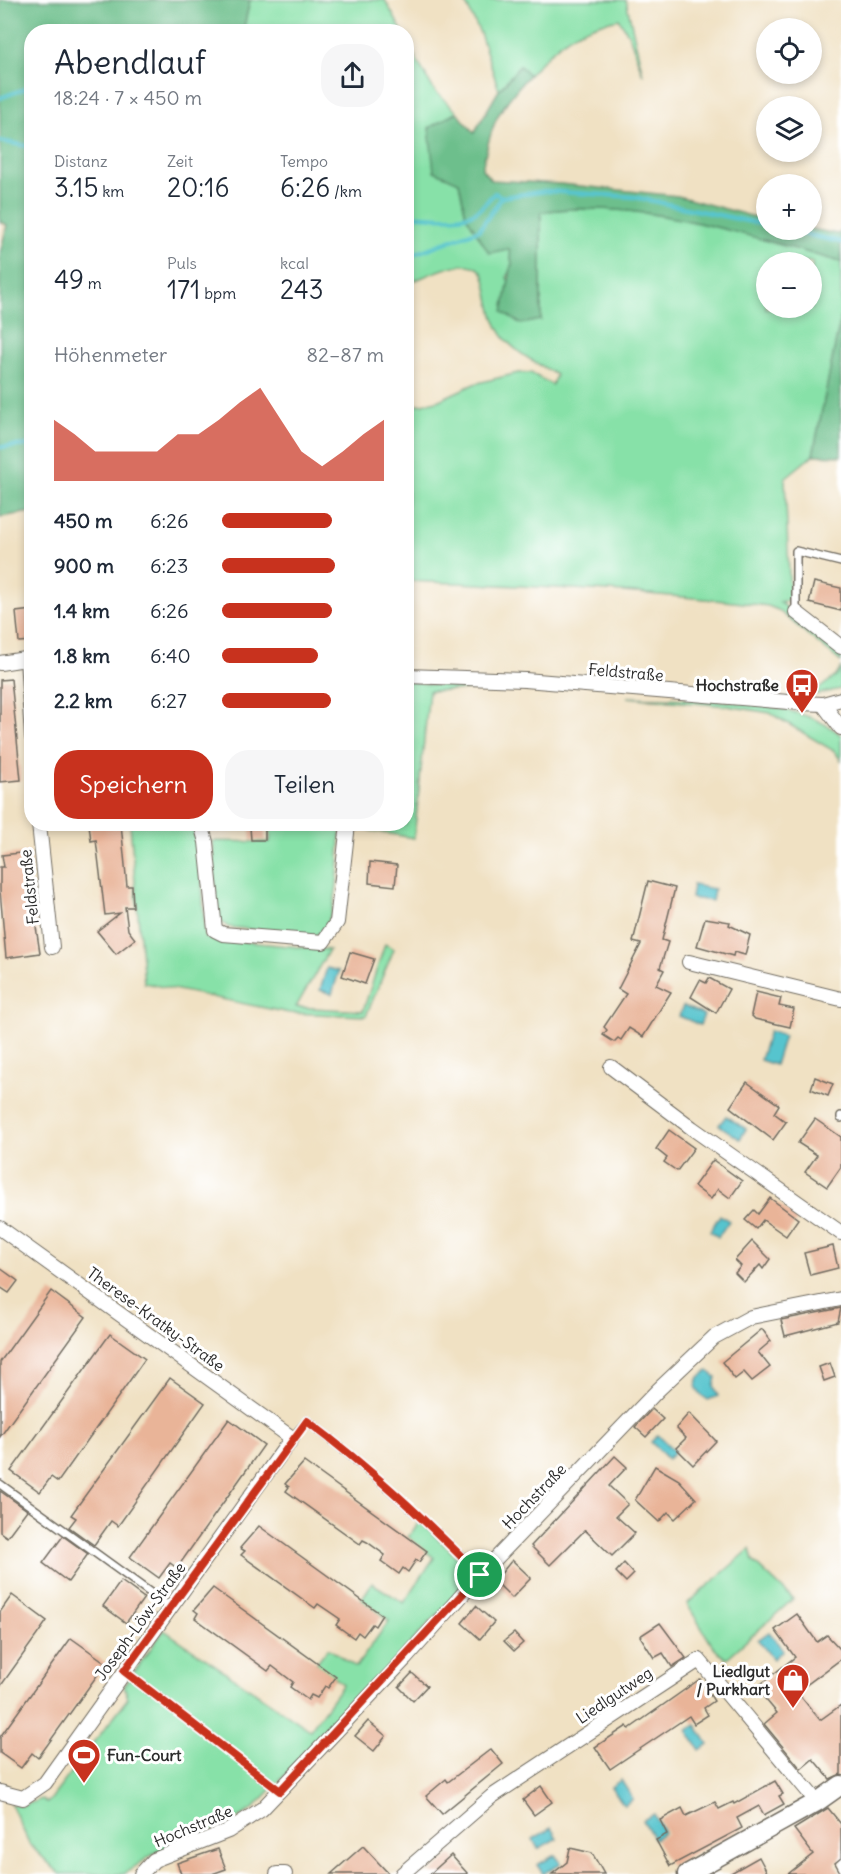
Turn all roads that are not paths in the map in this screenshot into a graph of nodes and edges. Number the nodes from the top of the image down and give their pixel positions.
1 (841, 562) edge
2 (796, 612) joint
3 (841, 647) edge
4 (24, 660) edge
5 (0, 663) edge
6 (414, 676) edge
7 (841, 699) edge
8 (823, 704) junction
9 (841, 728) edge
10 (40, 831) edge
11 (203, 831) edge
12 (347, 831) edge
13 (52, 947) dead end
14 (689, 962) dead end
15 (841, 999) edge
16 (611, 1066) dead end
17 (0, 1228) edge
18 (841, 1233) edge
19 (841, 1299) edge
20 (292, 1438) junction
21 (0, 1484) edge
22 (480, 1575) junction
23 (170, 1607) junction
24 (124, 1671) junction
25 (841, 1785) edge
26 (280, 1791) junction
27 (0, 1792) edge
28 (817, 1802) junction
29 (141, 1874) edge
30 (277, 1874) edge
31 (285, 1874) edge
32 (402, 1874) edge
33 (687, 1874) edge

1 - 2 lane
2 - 3 street
4 - 5 street
6 - 8 street, Feldstraße
7 - 8 street, Feldstraße
8 - 9 street
10 - 13 street, Feldstraße
11 - 12 street
14 - 15 street
16 - 18 street
17 - 20 street, Therese-Kratky-Straße
19 - 22 street, Hochstraße
20 - 22 lane
20 - 23 street, Joseph-Löw-Straße
21 - 23 lane
22 - 26 street, Hochstraße
23 - 24 street, Joseph-Löw-Straße
24 - 26 lane
24 - 27 street, Joseph-Löw-Straße
25 - 28 street
26 - 29 street, Hochstraße
28 - 32 street, Liedlgutweg
28 - 33 street
30 - 31 street

